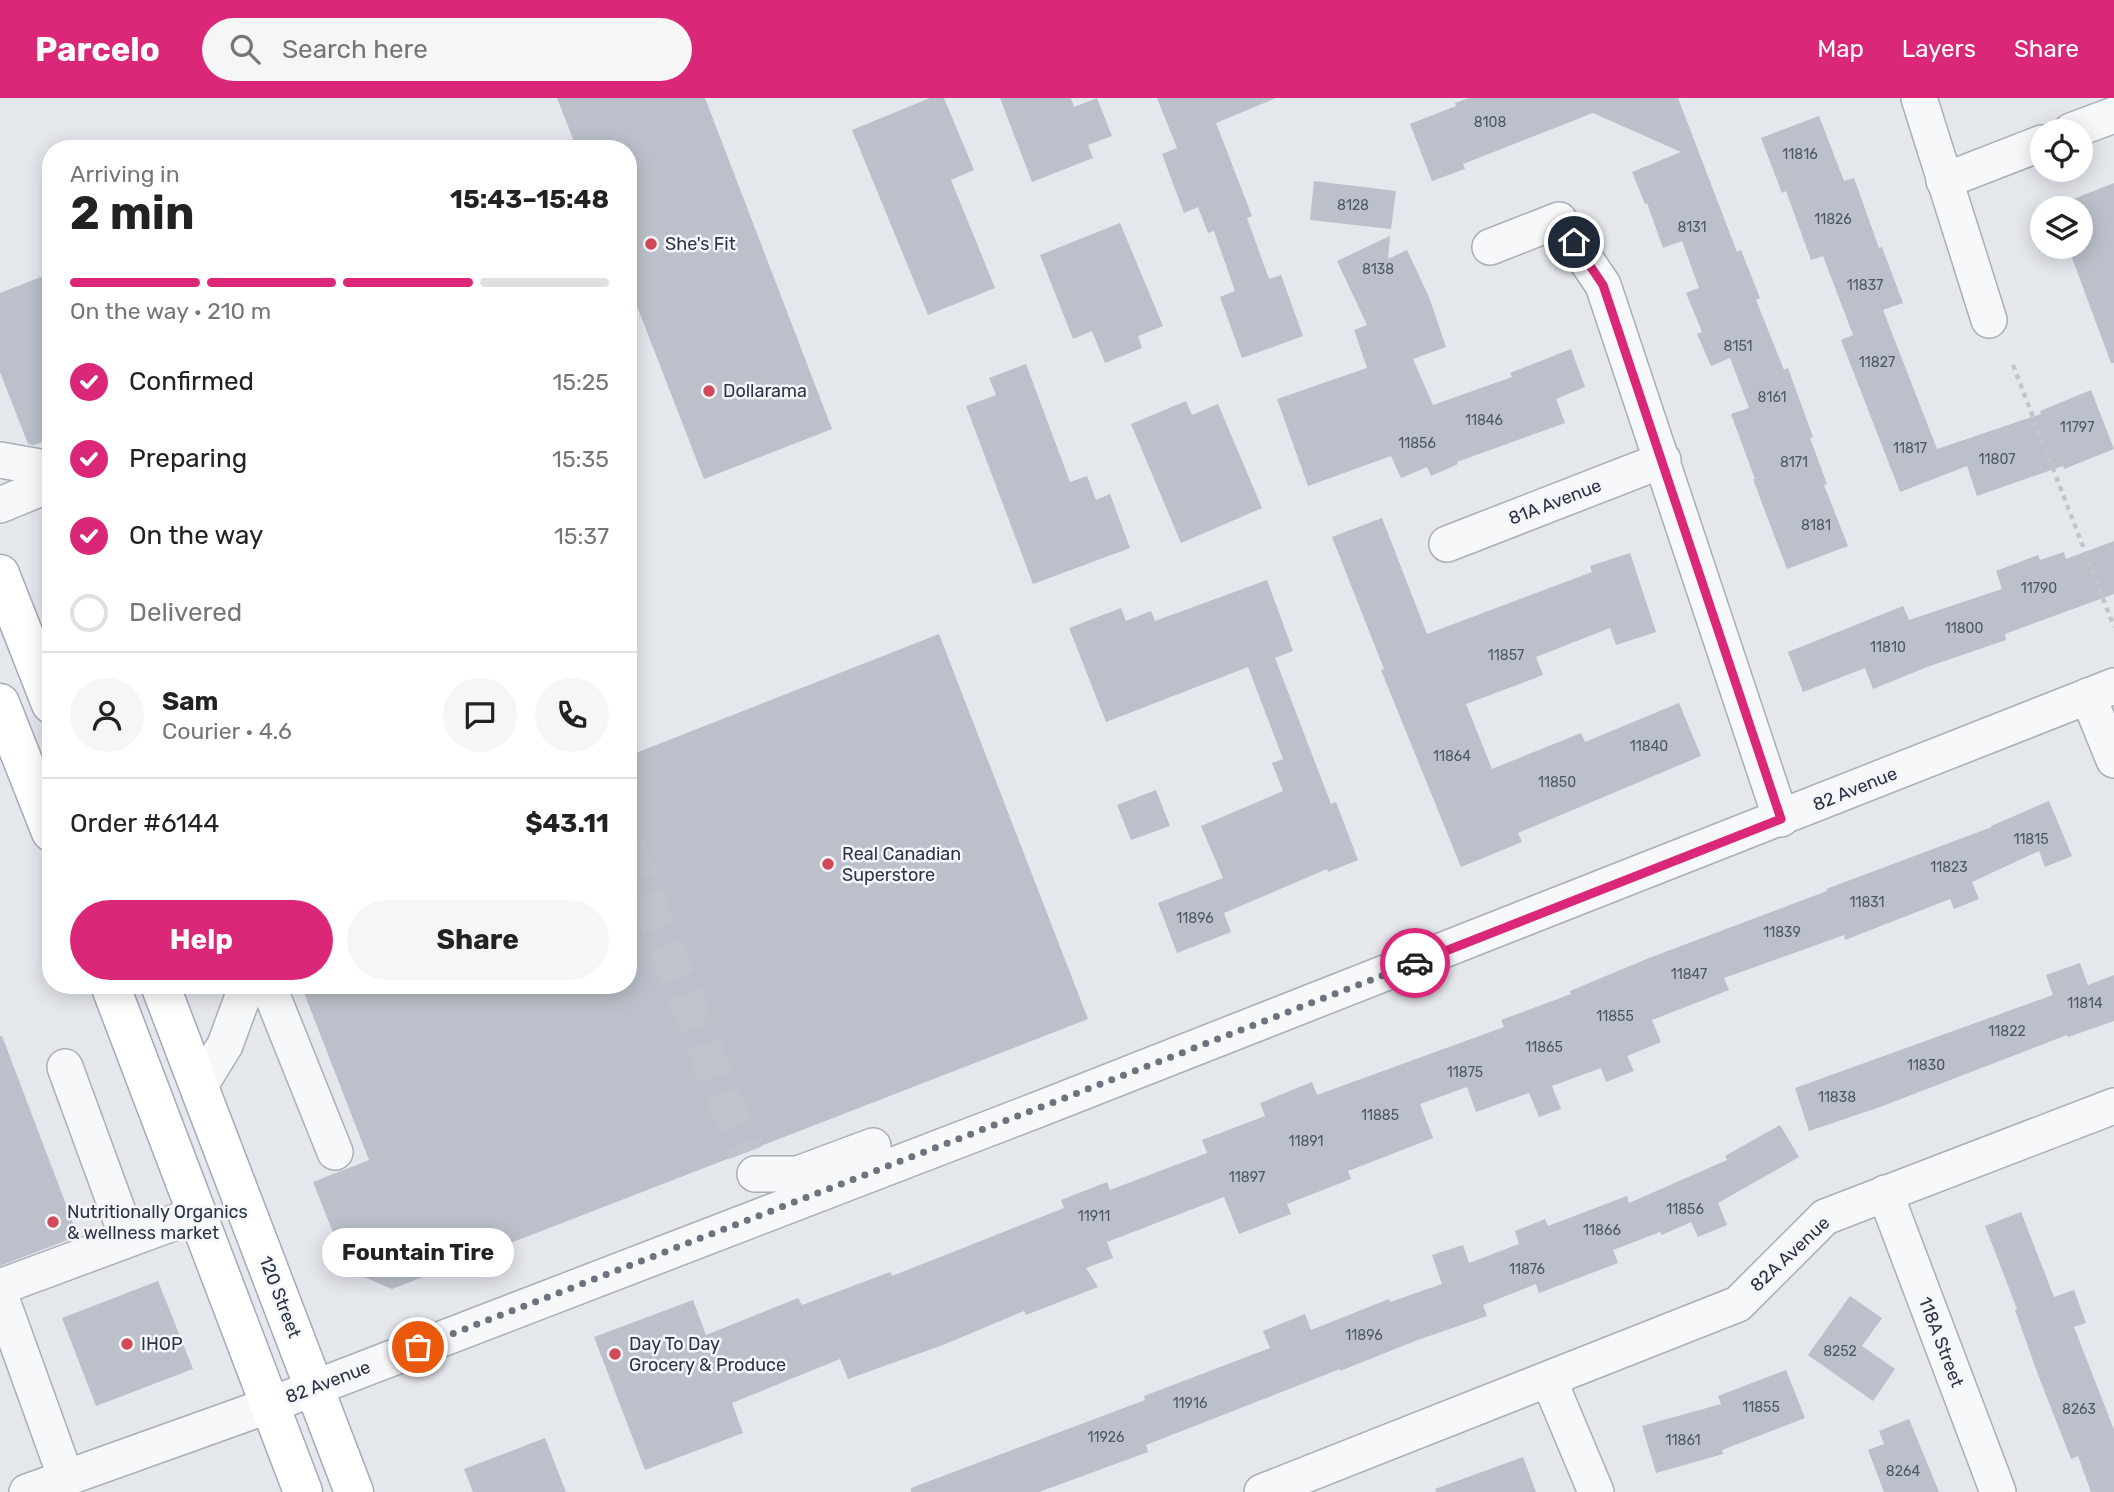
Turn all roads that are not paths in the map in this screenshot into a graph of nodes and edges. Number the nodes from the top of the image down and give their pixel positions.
1 (1919, 98) edge
2 (2114, 114) edge
3 (2093, 122) edge
4 (2030, 147) edge
5 (1944, 181) junction
6 (1490, 247) dead end
7 (1989, 320) dead end
8 (0, 460) edge
9 (1663, 460) junction
10 (42, 467) edge
11 (42, 488) edge
12 (0, 505) edge
13 (1447, 544) dead end
14 (0, 574) edge
15 (0, 629) edge
16 (31, 656) junction
17 (42, 682) edge
18 (2101, 691) edge
19 (0, 703) edge
20 (2114, 760) edge
21 (42, 809) edge
22 (1781, 819) junction
23 (113, 994) edge
24 (163, 994) edge
25 (244, 994) edge
26 (272, 994) edge
27 (65, 1068) dead end
28 (199, 1087) junction
29 (2114, 1106) edge
30 (1042, 1108) junction
31 (335, 1152) dead end
32 (1885, 1192) junction
33 (769, 1211) junction
34 (197, 1214) junction
35 (128, 1240) junction
36 (0, 1287) edge
37 (0, 1295) edge
38 (1549, 1380) junction
39 (315, 1387) junction
40 (270, 1405) junction
41 (44, 1487) edge
42 (303, 1492) edge
43 (354, 1492) edge
44 (1262, 1492) edge
45 (1596, 1492) edge
46 (1998, 1492) edge

1 - 5 street
2 - 3 street
4 - 5 street
5 - 7 street
6 - 9 street
8 - 10 street
9 - 13 street, 81A Avenue
9 - 22 street
11 - 12 street
14 - 16 main road
15 - 16 main road
16 - 17 main road
18 - 20 street
18 - 22 street, 82 Avenue
19 - 21 main road
22 - 30 street, 82 Avenue
23 - 34 main road
24 - 28 main road, 120 Street
25 - 28 street
26 - 31 street
27 - 35 street
28 - 39 main road, 120 Street
29 - 32 street, 82A Avenue
30 - 33 street, 82 Avenue
30 - 33 street
32 - 38 street, 82A Avenue
32 - 46 street, 118A Street
33 - 39 street, 82 Avenue
34 - 35 street
34 - 40 main road
35 - 36 street
37 - 41 street
38 - 44 street, 82A Avenue
38 - 45 street
39 - 40 street, 82 Avenue
39 - 43 main road, 120 Street
40 - 41 street, 82 Avenue
40 - 42 main road

